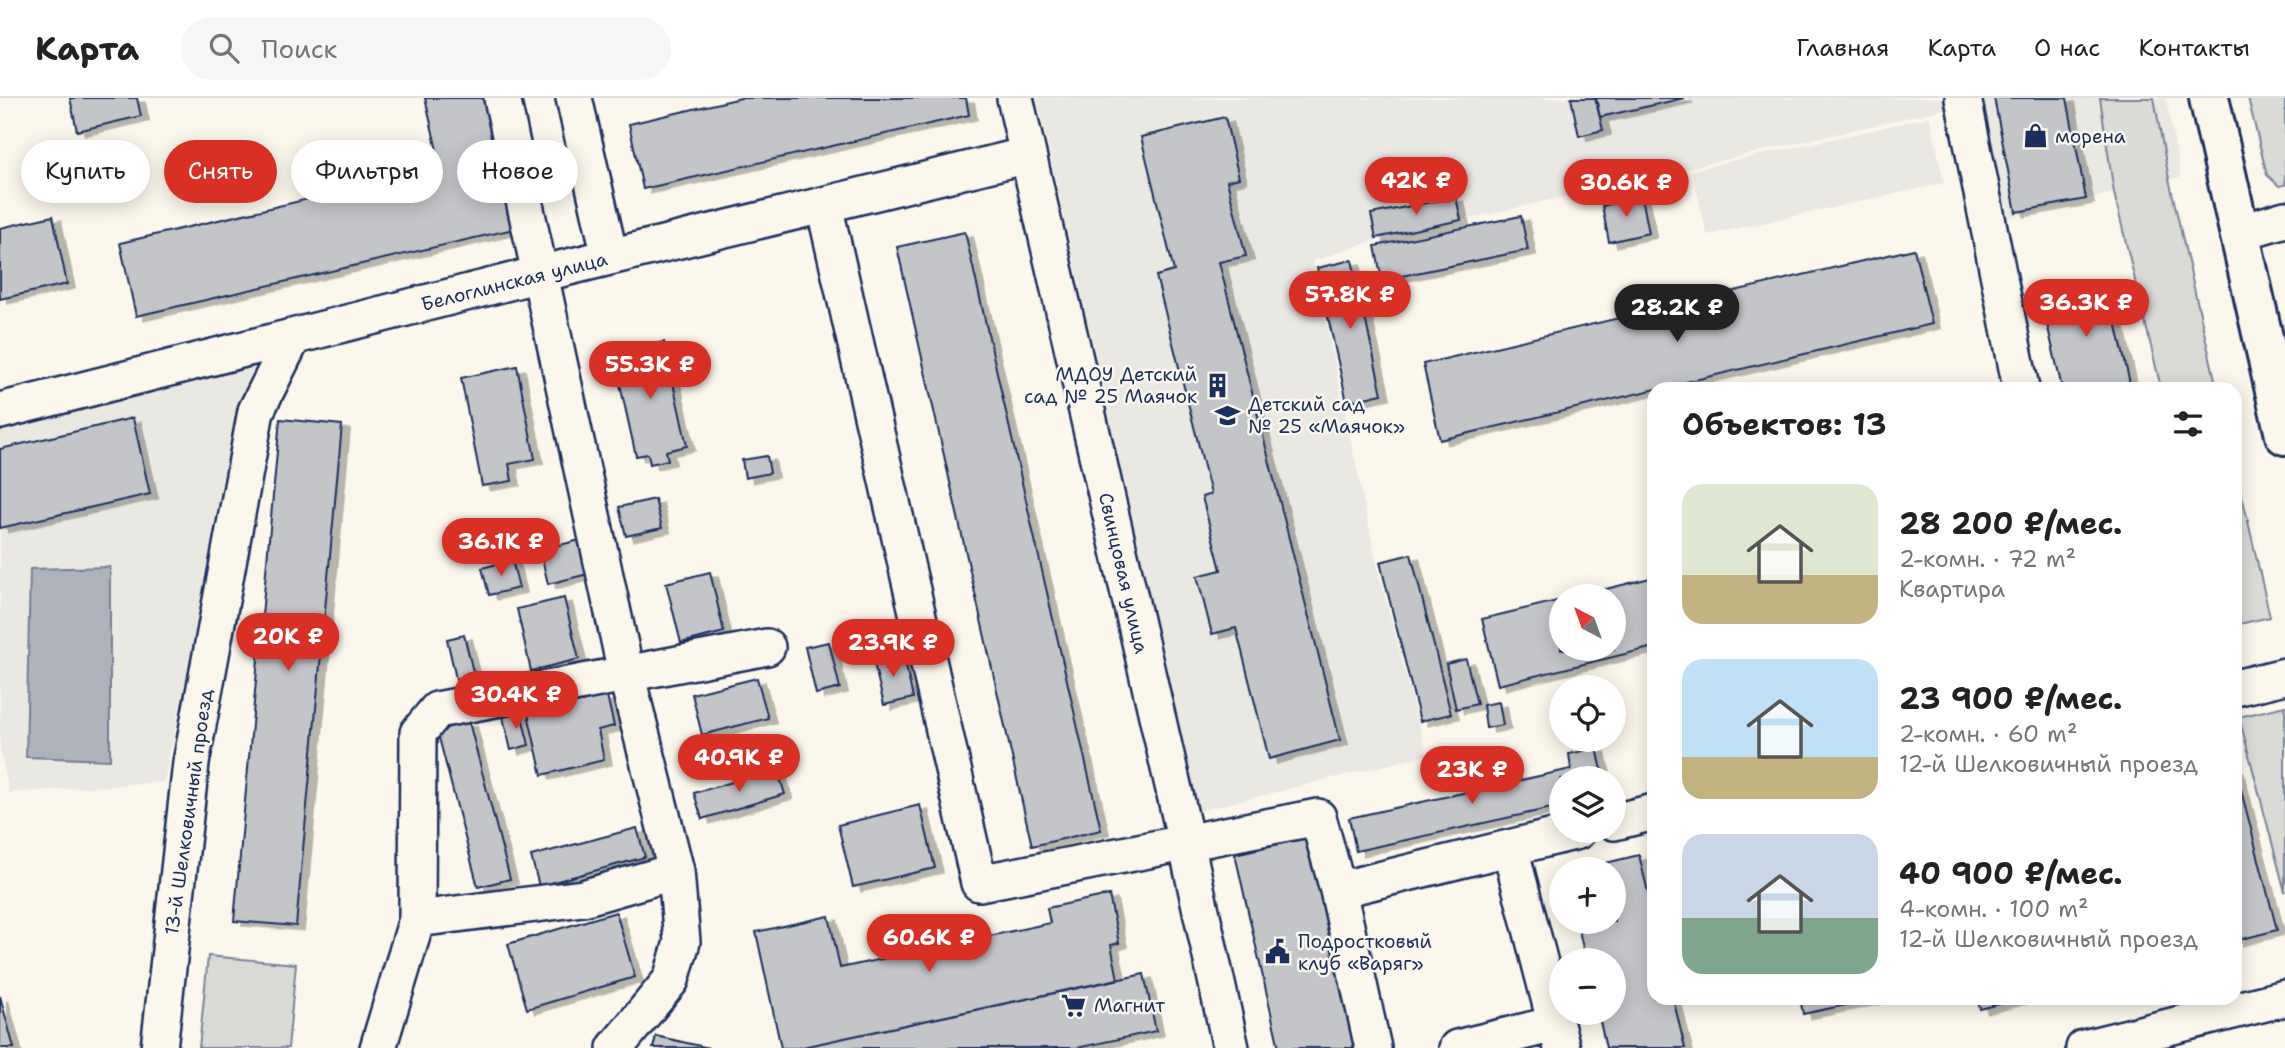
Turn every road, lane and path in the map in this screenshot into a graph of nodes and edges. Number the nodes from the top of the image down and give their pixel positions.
1 (502, 98) edge
2 (574, 98) edge
3 (1015, 98) edge
4 (1963, 98) edge
5 (2209, 98) edge
6 (1028, 155) junction
7 (824, 205) junction
8 (2285, 219) edge
9 (2238, 233) junction
10 (610, 257) junction
11 (540, 274) junction
12 (293, 337) junction
13 (2020, 382) edge
14 (0, 411) edge
15 (2285, 435) edge
16 (768, 647) dead end
17 (626, 673) junction
18 (2285, 676) edge
19 (2242, 686) edge
20 (1647, 814) edge
21 (1626, 819) edge
22 (1549, 838) edge
23 (1186, 842) junction
24 (1510, 848) junction
25 (676, 870) junction
26 (1338, 890) junction
27 (417, 919) junction
28 (2285, 998) edge
29 (1558, 1036) edge
30 (159, 1048) edge
31 (378, 1048) edge
32 (615, 1048) edge
33 (1231, 1048) edge
34 (1373, 1048) edge
35 (1457, 1048) edge
36 (2084, 1048) edge

1 - 11 street
2 - 10 street
3 - 6 street, Свинцовая улица
4 - 13 street
5 - 9 main road
6 - 7 street, Белоглинская улица
6 - 23 street, Свинцовая улица
7 - 10 street, Белоглинская улица
7 - 23 street
8 - 9 street
9 - 15 main road
10 - 11 street, Белоглинская улица
11 - 12 street, Белоглинская улица
11 - 17 street
12 - 14 street, Белоглинская улица
12 - 30 street, 13-й Шелковичный проезд
16 - 17 street
17 - 25 street
17 - 27 street
18 - 19 street
20 - 21 street
22 - 24 street
23 - 26 street
23 - 33 street, Свинцовая улица
24 - 26 street
24 - 29 street
25 - 27 street
25 - 32 street
26 - 34 street
27 - 31 street
28 - 36 street
29 - 35 street

